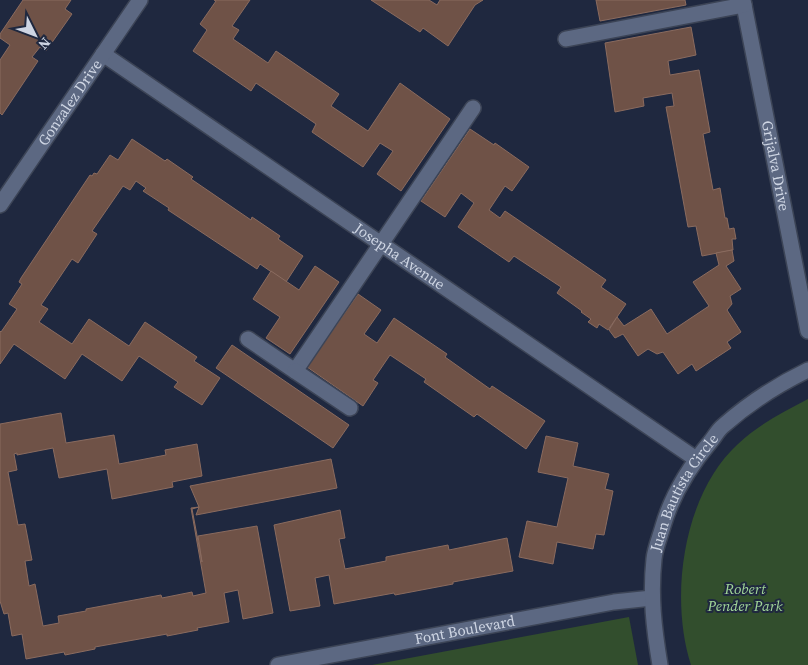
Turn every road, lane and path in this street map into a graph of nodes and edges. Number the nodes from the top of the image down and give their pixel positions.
1 (140, 0) edge
2 (743, 2) edge
3 (566, 39) dead end
4 (103, 54) junction
5 (473, 108) dead end
6 (0, 205) edge
7 (381, 244) junction
8 (808, 331) edge
9 (248, 339) dead end
10 (808, 370) edge
11 (295, 371) junction
12 (350, 408) dead end
13 (696, 459) junction
14 (652, 598) junction
15 (278, 665) edge
16 (660, 665) edge

1 - 4 street, Gonzalez Drive
2 - 3 street
2 - 8 street, Grijalva Drive
4 - 6 street, Gonzalez Drive
4 - 7 street, Josepha Avenue
5 - 7 street
7 - 11 street
7 - 13 street, Josepha Avenue
9 - 11 street
10 - 13 street, Juan Bautista Circle
11 - 12 street
13 - 14 street, Juan Bautista Circle
14 - 15 street, Font Boulevard
14 - 16 street, Juan Bautista Circle

